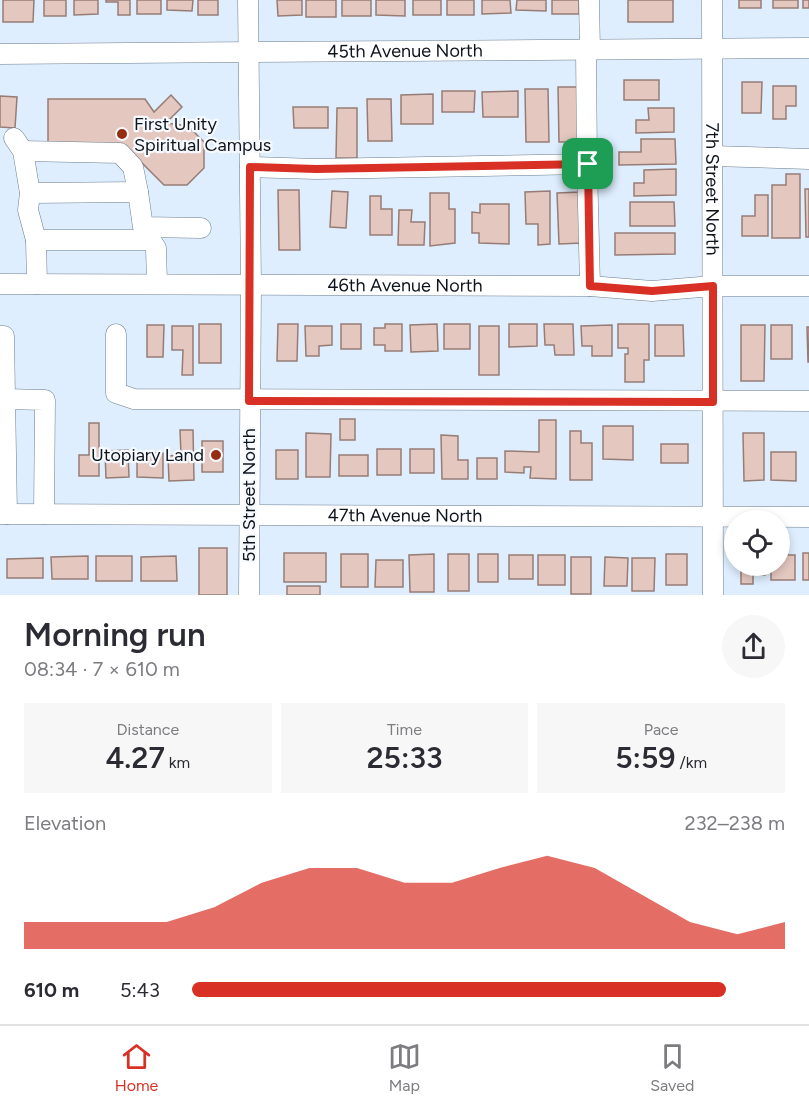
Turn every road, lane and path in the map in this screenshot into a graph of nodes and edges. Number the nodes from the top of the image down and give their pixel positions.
1 (248, 0) edge
2 (590, 0) edge
3 (712, 0) edge
4 (712, 48) junction
5 (809, 48) edge
6 (588, 50) junction
7 (0, 54) edge
8 (248, 54) junction
9 (712, 156) junction
10 (809, 159) edge
11 (588, 164) junction
12 (250, 167) junction
13 (138, 192) junction
14 (30, 193) junction
15 (201, 228) dead end
16 (146, 233) junction
17 (36, 240) junction
18 (0, 284) edge
19 (37, 284) junction
20 (157, 284) junction
21 (251, 285) junction
22 (590, 286) junction
23 (713, 286) junction
24 (809, 286) edge
25 (116, 334) dead end
26 (0, 336) edge
27 (5, 399) junction
28 (249, 401) junction
29 (713, 402) junction
30 (809, 402) edge
31 (4, 514) edge
32 (44, 514) junction
33 (248, 515) junction
34 (714, 517) junction
35 (809, 517) edge
36 (249, 595) edge
37 (713, 595) edge

1 - 8 street, 5th Street North
2 - 6 street
3 - 4 street, 7th Street North
4 - 5 street, 45th Avenue North
4 - 6 street, 45th Avenue North
4 - 9 street, 7th Street North
6 - 8 street, 45th Avenue North
6 - 11 street
7 - 8 street, 45th Avenue North
8 - 12 street, 5th Street North
9 - 10 street
9 - 23 street, 7th Street North
11 - 12 street
11 - 22 street
12 - 21 street, 5th Street North
13 - 14 street
13 - 14 street
13 - 16 street
14 - 17 street
15 - 16 street
16 - 17 street
16 - 20 street
17 - 19 street
18 - 19 street, 46th Avenue North
19 - 20 street, 46th Avenue North
20 - 21 street, 46th Avenue North
21 - 22 street, 46th Avenue North
21 - 28 street, 5th Street North
22 - 23 street, 46th Avenue North
23 - 24 street, 46th Avenue North
23 - 29 street, 7th Street North
25 - 28 street
26 - 27 street
27 - 31 street
27 - 32 street
28 - 29 street
28 - 33 street, 5th Street North
29 - 30 street
29 - 34 street, 7th Street North
31 - 32 street, 47th Avenue North
32 - 33 street, 47th Avenue North
33 - 34 street, 47th Avenue North
33 - 36 street, 5th Street North
34 - 35 street, 47th Avenue North
34 - 37 street, 7th Street North

